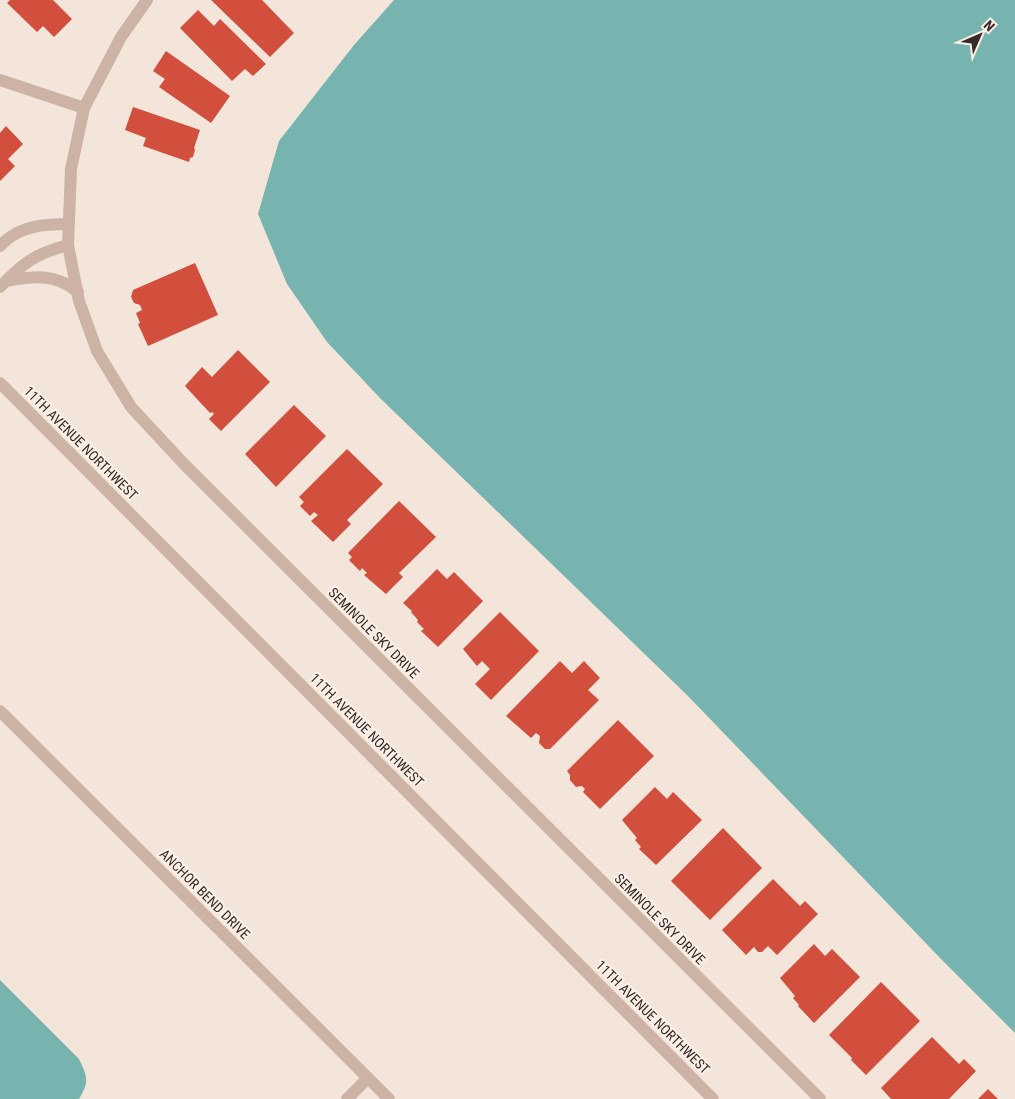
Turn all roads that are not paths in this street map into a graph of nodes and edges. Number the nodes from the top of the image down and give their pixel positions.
1 (147, 0) edge
2 (0, 80) edge
3 (84, 108) junction
4 (69, 224) junction
5 (68, 245) junction
6 (0, 246) edge
7 (3, 284) edge
8 (78, 292) junction
9 (0, 383) edge
10 (0, 711) edge
11 (368, 1078) junction
12 (347, 1099) edge
13 (389, 1099) edge
14 (713, 1099) edge
15 (820, 1099) edge

1 - 3 street, SEMINOLE SKY DRIVE
2 - 3 street
3 - 4 street, SEMINOLE SKY DRIVE
4 - 5 street, SEMINOLE SKY DRIVE
4 - 6 street
5 - 7 street
5 - 8 street, SEMINOLE SKY DRIVE
7 - 8 street
8 - 15 street, SEMINOLE SKY DRIVE
9 - 14 street, 11TH AVENUE NORTHWEST
10 - 11 street, ANCHOR BEND DRIVE
11 - 12 street
11 - 13 street, ANCHOR BEND DRIVE

